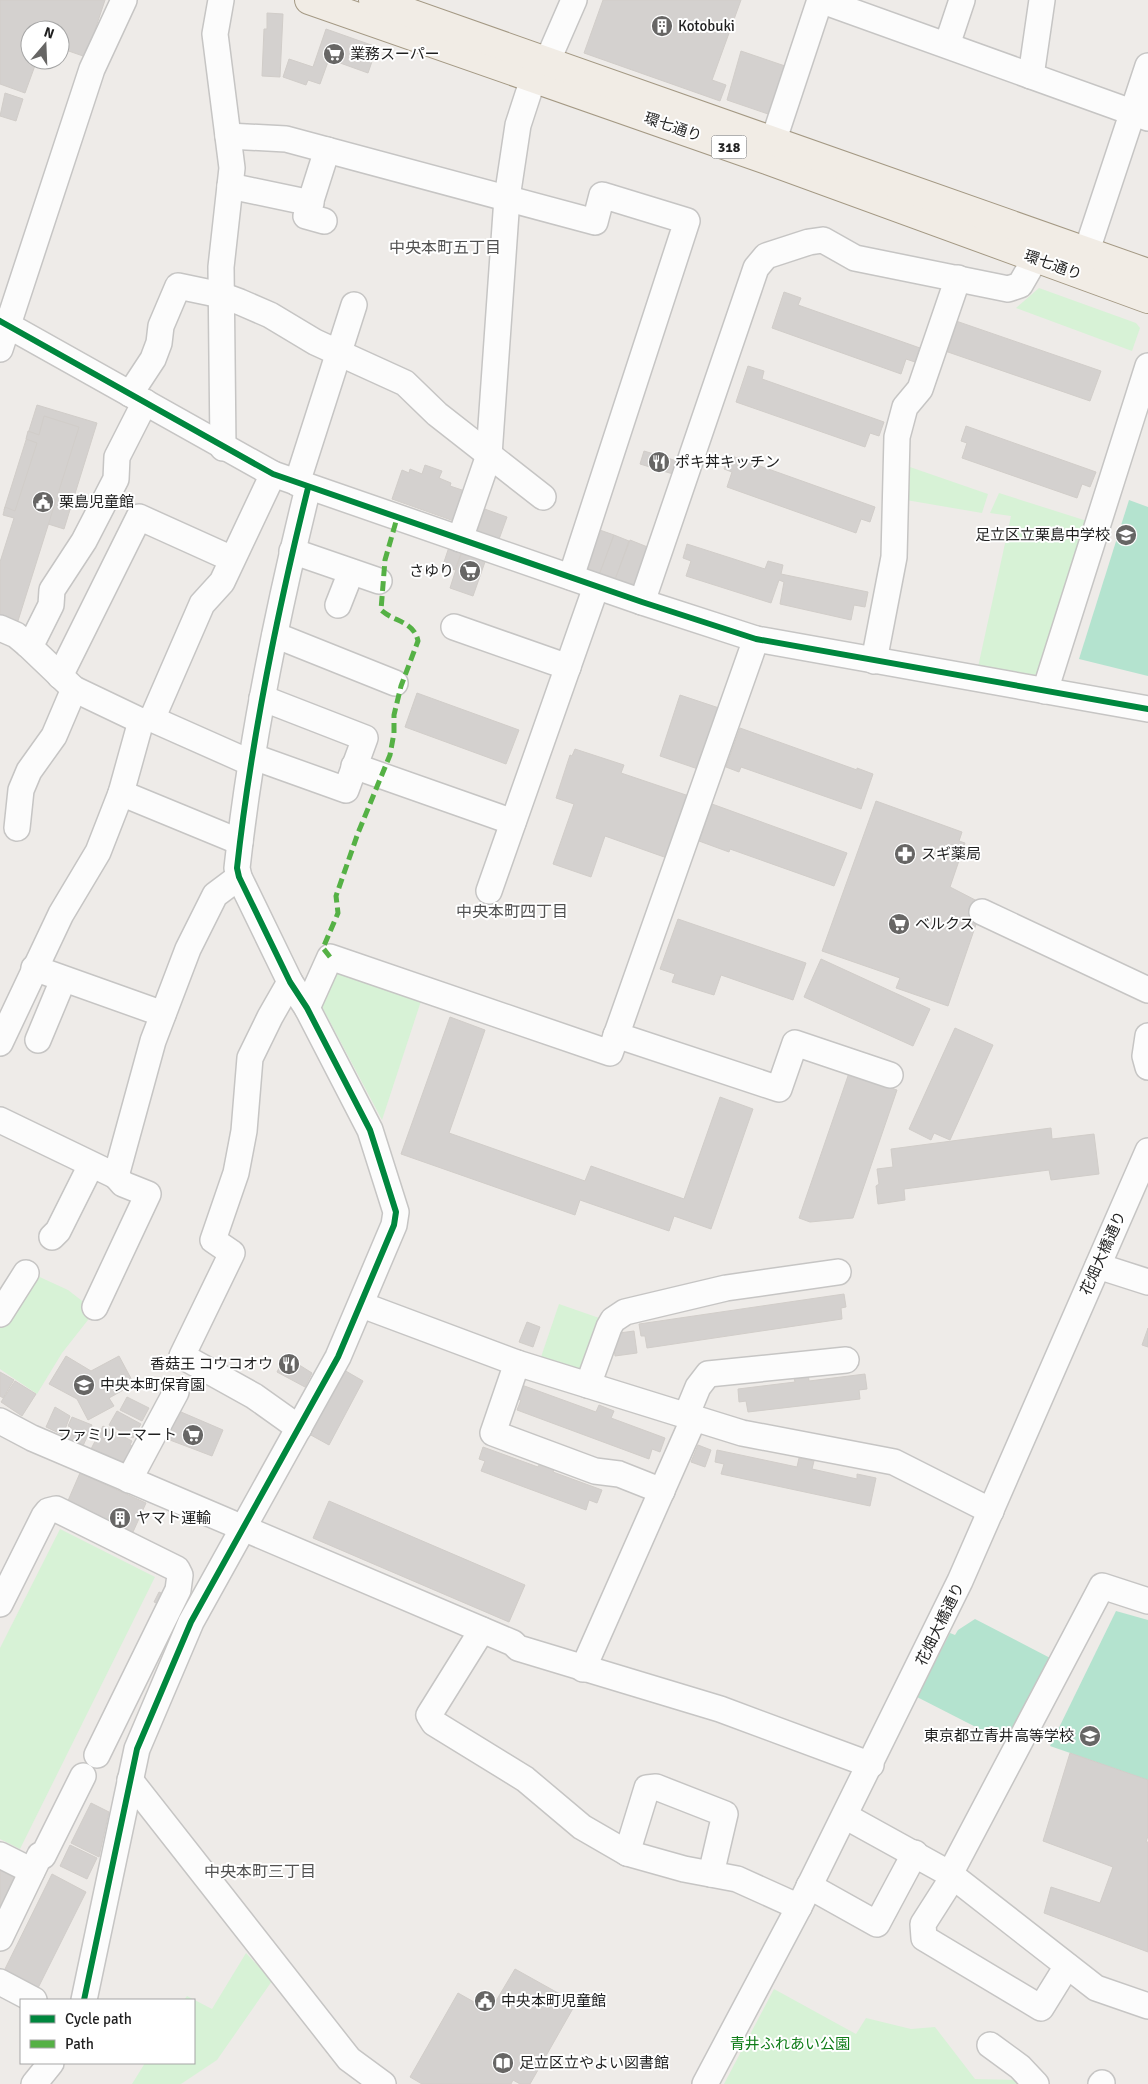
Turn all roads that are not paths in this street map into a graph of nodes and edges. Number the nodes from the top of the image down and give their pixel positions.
1 (124, 0) edge
2 (221, 0) edge
3 (309, 0) edge
4 (373, 0) edge
5 (574, 0) edge
6 (820, 0) edge
7 (962, 0) edge
8 (1042, 0) edge
9 (947, 46) junction
10 (1148, 66) edge
11 (540, 70) junction
12 (1031, 76) junction
13 (1141, 116) edge
14 (228, 136) junction
15 (327, 150) junction
16 (771, 150) junction
17 (230, 186) junction
18 (507, 198) junction
19 (1086, 253) junction
20 (1035, 259) junction
21 (1148, 273) edge
22 (958, 278) junction
23 (221, 295) junction
24 (1148, 299) edge
25 (354, 305) dead end
26 (4, 323) edge
27 (0, 349) edge
28 (339, 352) junction
29 (1148, 366) edge
30 (138, 398) junction
31 (1140, 422) edge
32 (223, 448) junction
33 (489, 455) junction
34 (273, 474) junction
35 (302, 485) junction
36 (543, 497) dead end
37 (460, 539) junction
38 (292, 552) junction
39 (232, 559) junction
40 (350, 572) junction
41 (572, 578) junction
42 (379, 580) dead end
43 (596, 587) junction
44 (642, 602) junction
45 (338, 605) dead end
46 (454, 627) dead end
47 (0, 628) edge
48 (275, 636) junction
49 (756, 639) junction
50 (28, 645) junction
51 (874, 661) junction
52 (568, 667) junction
53 (67, 682) junction
54 (394, 683) dead end
55 (1045, 691) junction
56 (262, 698) junction
57 (1148, 709) edge
58 (147, 720) junction
59 (251, 756) junction
60 (354, 766) junction
61 (121, 793) junction
62 (513, 822) junction
63 (17, 828) dead end
64 (240, 842) junction
65 (239, 877) junction
66 (489, 891) dead end
67 (982, 912) dead end
68 (34, 968) junction
69 (64, 980) junction
70 (290, 982) junction
71 (1148, 990) edge
72 (307, 1008) junction
73 (163, 1014) junction
74 (616, 1035) junction
75 (1148, 1036) edge
76 (38, 1040) dead end
77 (0, 1043) edge
78 (1148, 1067) edge
79 (890, 1076) dead end
80 (0, 1120) edge
81 (1148, 1151) edge
82 (91, 1165) junction
83 (116, 1176) junction
84 (52, 1237) dead end
85 (1098, 1266) junction
86 (838, 1272) dead end
87 (26, 1273) dead end
88 (1148, 1282) edge
89 (362, 1305) junction
90 (96, 1307) dead end
91 (0, 1314) edge
92 (846, 1360) dead end
93 (517, 1363) junction
94 (588, 1385) junction
95 (176, 1392) dead end
96 (690, 1417) junction
97 (0, 1421) edge
98 (299, 1428) junction
99 (129, 1480) junction
100 (662, 1491) junction
101 (990, 1511) junction
102 (244, 1529) junction
103 (1148, 1601) edge
104 (0, 1604) edge
105 (482, 1630) junction
106 (583, 1669) junction
107 (871, 1765) junction
108 (132, 1770) junction
109 (84, 1776) dead end
110 (845, 1816) junction
111 (627, 1853) junction
112 (915, 1853) junction
113 (0, 1855) edge
114 (32, 1871) junction
115 (711, 1874) junction
116 (951, 1876) junction
117 (804, 1897) junction
118 (0, 1938) edge
119 (1067, 1966) junction
120 (0, 1982) edge
121 (32, 1999) edge
122 (84, 1999) edge
123 (1148, 2006) edge
124 (990, 2045) dead end
125 (50, 2064) edge
126 (34, 2084) edge
127 (383, 2084) edge
128 (705, 2084) edge
129 (1036, 2084) edge

1 - 26 street
2 - 14 street
3 - 11 main road, 環七通り / 318
4 - 11 main road, 環七通り / 318
5 - 11 street
6 - 9 street
6 - 16 street
7 - 9 street
8 - 12 street
9 - 12 street
10 - 13 street
11 - 16 main road, 環七通り / 318
11 - 18 street
12 - 13 street
13 - 19 street
14 - 15 street
14 - 17 street
15 - 17 street
15 - 18 street
16 - 19 main road, 環七通り / 318
16 - 20 main road, 環七通り / 318
17 - 23 street
18 - 33 street
18 - 41 street
19 - 21 main road, 環七通り / 318
20 - 22 street
20 - 24 main road, 環七通り / 318
22 - 44 street
22 - 51 street
23 - 28 street
23 - 30 street
23 - 32 street
25 - 28 street
26 - 27 street
26 - 30 street
28 - 33 street
28 - 35 street
29 - 31 street
30 - 32 street
30 - 50 street
31 - 55 street
32 - 34 street
33 - 36 street
33 - 37 street
34 - 35 street
34 - 39 street
35 - 37 street
35 - 38 street
37 - 41 street
38 - 40 street
38 - 48 street
39 - 53 street
39 - 58 street
40 - 42 street
40 - 45 street
41 - 43 street
43 - 44 street
43 - 52 street
44 - 49 street
46 - 52 street
47 - 50 street
48 - 54 street
48 - 56 street
49 - 51 street
49 - 74 street
50 - 53 street
51 - 55 street
52 - 62 street
53 - 58 street
53 - 63 street
55 - 57 street
56 - 59 street
56 - 60 street
58 - 59 street
58 - 61 street
59 - 60 street
59 - 64 street
60 - 62 street
61 - 64 street
61 - 68 street
62 - 66 street
64 - 65 street
65 - 70 street
65 - 73 street
67 - 71 street
68 - 69 street
68 - 77 street
69 - 73 street
69 - 76 street
70 - 72 street
70 - 98 street
72 - 74 street
72 - 89 street
73 - 83 street
74 - 79 street
75 - 78 street
80 - 82 street
81 - 85 street, 花畑大橋通り
82 - 83 street
82 - 84 street
83 - 90 street
85 - 88 street
85 - 101 street, 花畑大橋通り
86 - 94 street
87 - 91 street
89 - 93 street
89 - 98 street
92 - 96 street
93 - 94 street
93 - 100 street
94 - 96 street
95 - 99 street
96 - 100 street
96 - 101 street
97 - 99 street
98 - 102 street
99 - 102 street
100 - 106 street
101 - 107 street, 花畑大橋通り
102 - 105 street
102 - 108 street
103 - 116 street
104 - 108 street
105 - 106 street
105 - 111 street
106 - 107 street
107 - 110 street, 花畑大橋通り
108 - 122 street
108 - 127 street
109 - 114 street
110 - 112 street
110 - 117 street, 花畑大橋通り
111 - 115 street
111 - 115 street
112 - 116 street
112 - 117 street
113 - 114 street
114 - 118 street
115 - 117 street
116 - 119 street
116 - 119 street
117 - 128 street, 花畑大橋通り
119 - 123 street
120 - 121 street
124 - 129 street
125 - 126 street

